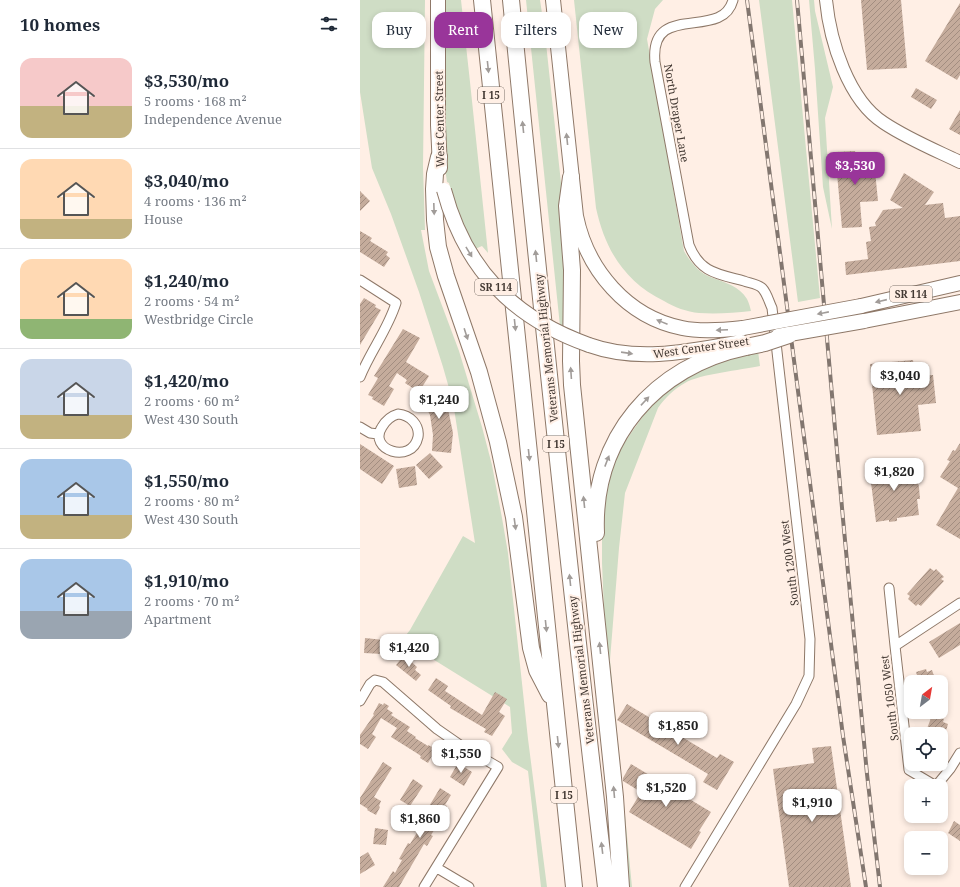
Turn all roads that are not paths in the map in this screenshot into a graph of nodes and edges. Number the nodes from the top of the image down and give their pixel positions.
1 (438, 0) edge
2 (482, 0) edge
3 (510, 0) edge
4 (553, 0) edge
5 (733, 0) edge
6 (826, 0) edge
7 (687, 14) dead end
8 (666, 20) dead end
9 (439, 156) junction
10 (960, 162) edge
11 (571, 177) junction
12 (360, 280) edge
13 (960, 283) edge
14 (960, 294) edge
15 (960, 302) edge
16 (871, 319) junction
17 (774, 326) joint
18 (789, 335) joint
19 (745, 339) junction
20 (360, 378) edge
21 (360, 427) edge
22 (378, 434) junction
23 (889, 588) dead end
24 (960, 604) edge
25 (596, 611) junction
26 (895, 646) junction
27 (360, 701) edge
28 (554, 703) junction
29 (960, 753) edge
30 (924, 779) edge
31 (942, 779) edge
32 (437, 868) junction
33 (424, 887) edge
34 (469, 887) edge
35 (574, 887) edge
36 (606, 887) edge
37 (621, 887) edge
38 (685, 887) edge

1 - 9 main road, West Center Street / SR 114
2 -> 28 highway, I 15
36 -> 3 highway, Veterans Memorial Highway / I 15
11 -> 4 main road, West Center Street / SR 114
5 - 7 street
6 - 10 street
8 - 17 street, North Draper Lane
9 -> 19 main road, West Center Street / SR 114, bridge
9 -> 28 highway
19 -> 11 main road, West Center Street / SR 114
25 -> 11 highway
12 - 20 street
13 -> 19 main road, West Center Street / SR 114, bridge
14 - 16 main road
15 - 16 main road, SR 114
16 - 18 main road, SR 114, bridge
17 - 38 street, South 1200 West
18 - 19 highway, bridge
25 -> 19 highway
21 - 22 street
22 - 22 street
23 - 26 street
24 - 26 street, South 1050 West
37 -> 25 highway
26 - 30 street, South 1050 West
27 - 32 street
28 -> 35 highway, I 15
29 - 31 street
32 - 33 street
32 - 34 street

